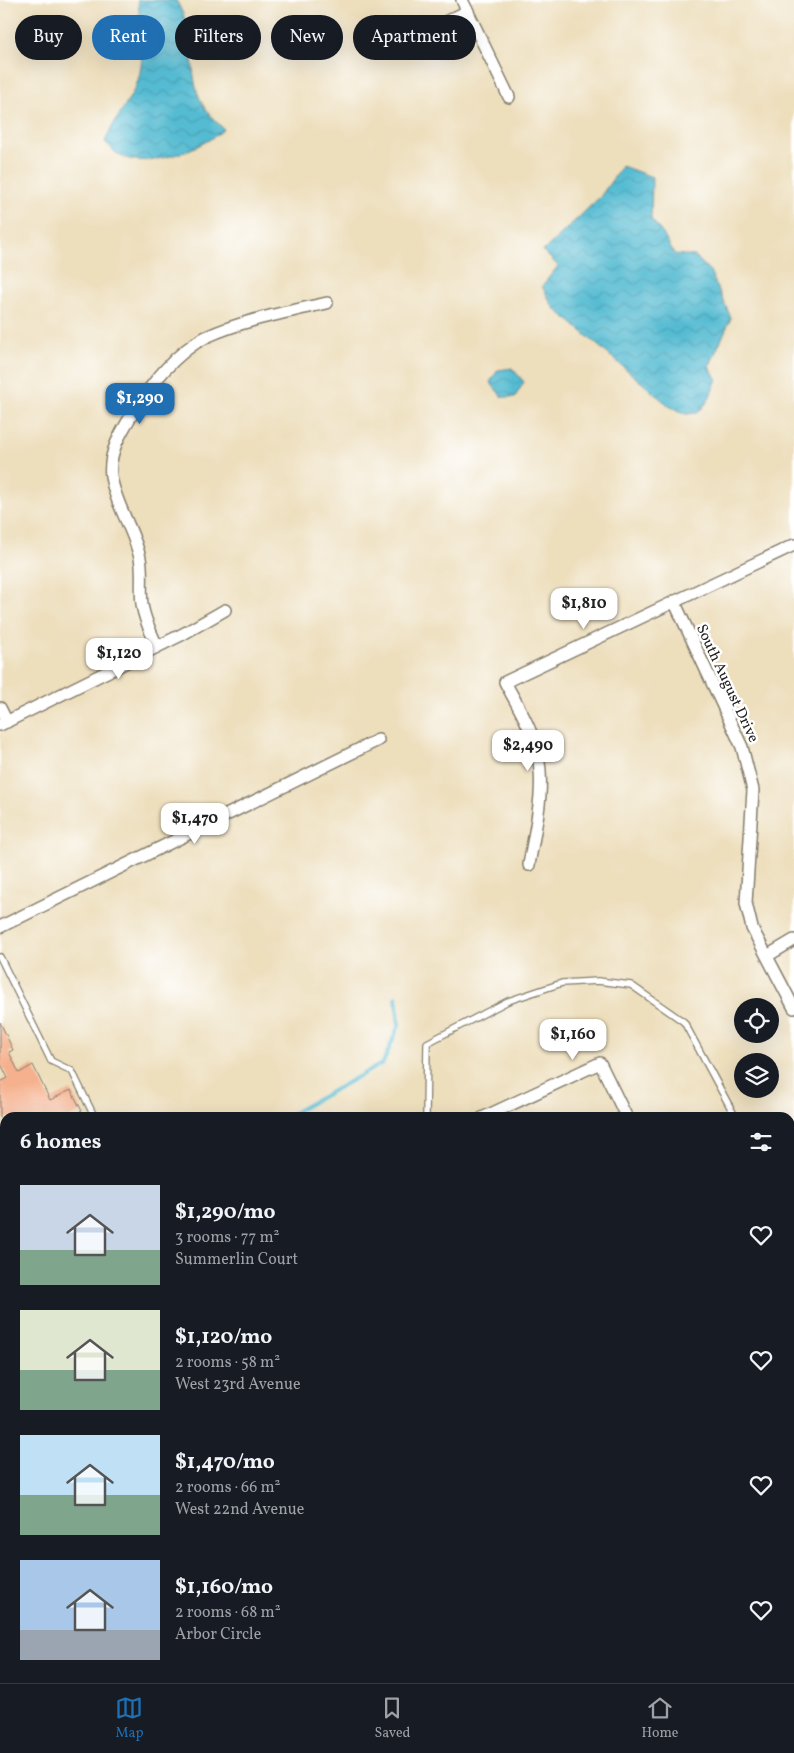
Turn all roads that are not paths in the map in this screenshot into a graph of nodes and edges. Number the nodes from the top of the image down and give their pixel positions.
1 (462, 0) edge
2 (468, 11) junction
3 (460, 15) edge
4 (509, 97) dead end
5 (327, 303) dead end
6 (794, 545) edge
7 (674, 601) junction
8 (225, 610) dead end
9 (158, 646) junction
10 (0, 708) edge
11 (3, 724) edge
12 (378, 740) dead end
13 (529, 865) dead end
14 (0, 927) edge
15 (794, 940) edge
16 (767, 956) junction
17 (0, 957) edge
18 (794, 1008) edge
19 (92, 1112) edge
20 (426, 1112) edge
21 (495, 1112) edge
22 (624, 1112) edge
23 (733, 1112) edge

1 - 2 street
2 - 3 street
2 - 4 street
5 - 9 street
6 - 7 street
7 - 13 street
7 - 16 street, South August Drive
8 - 9 street
9 - 11 street
10 - 11 street
12 - 14 street
15 - 16 street
16 - 18 street, South August Drive
17 - 19 lane
20 - 23 lane
21 - 22 street

